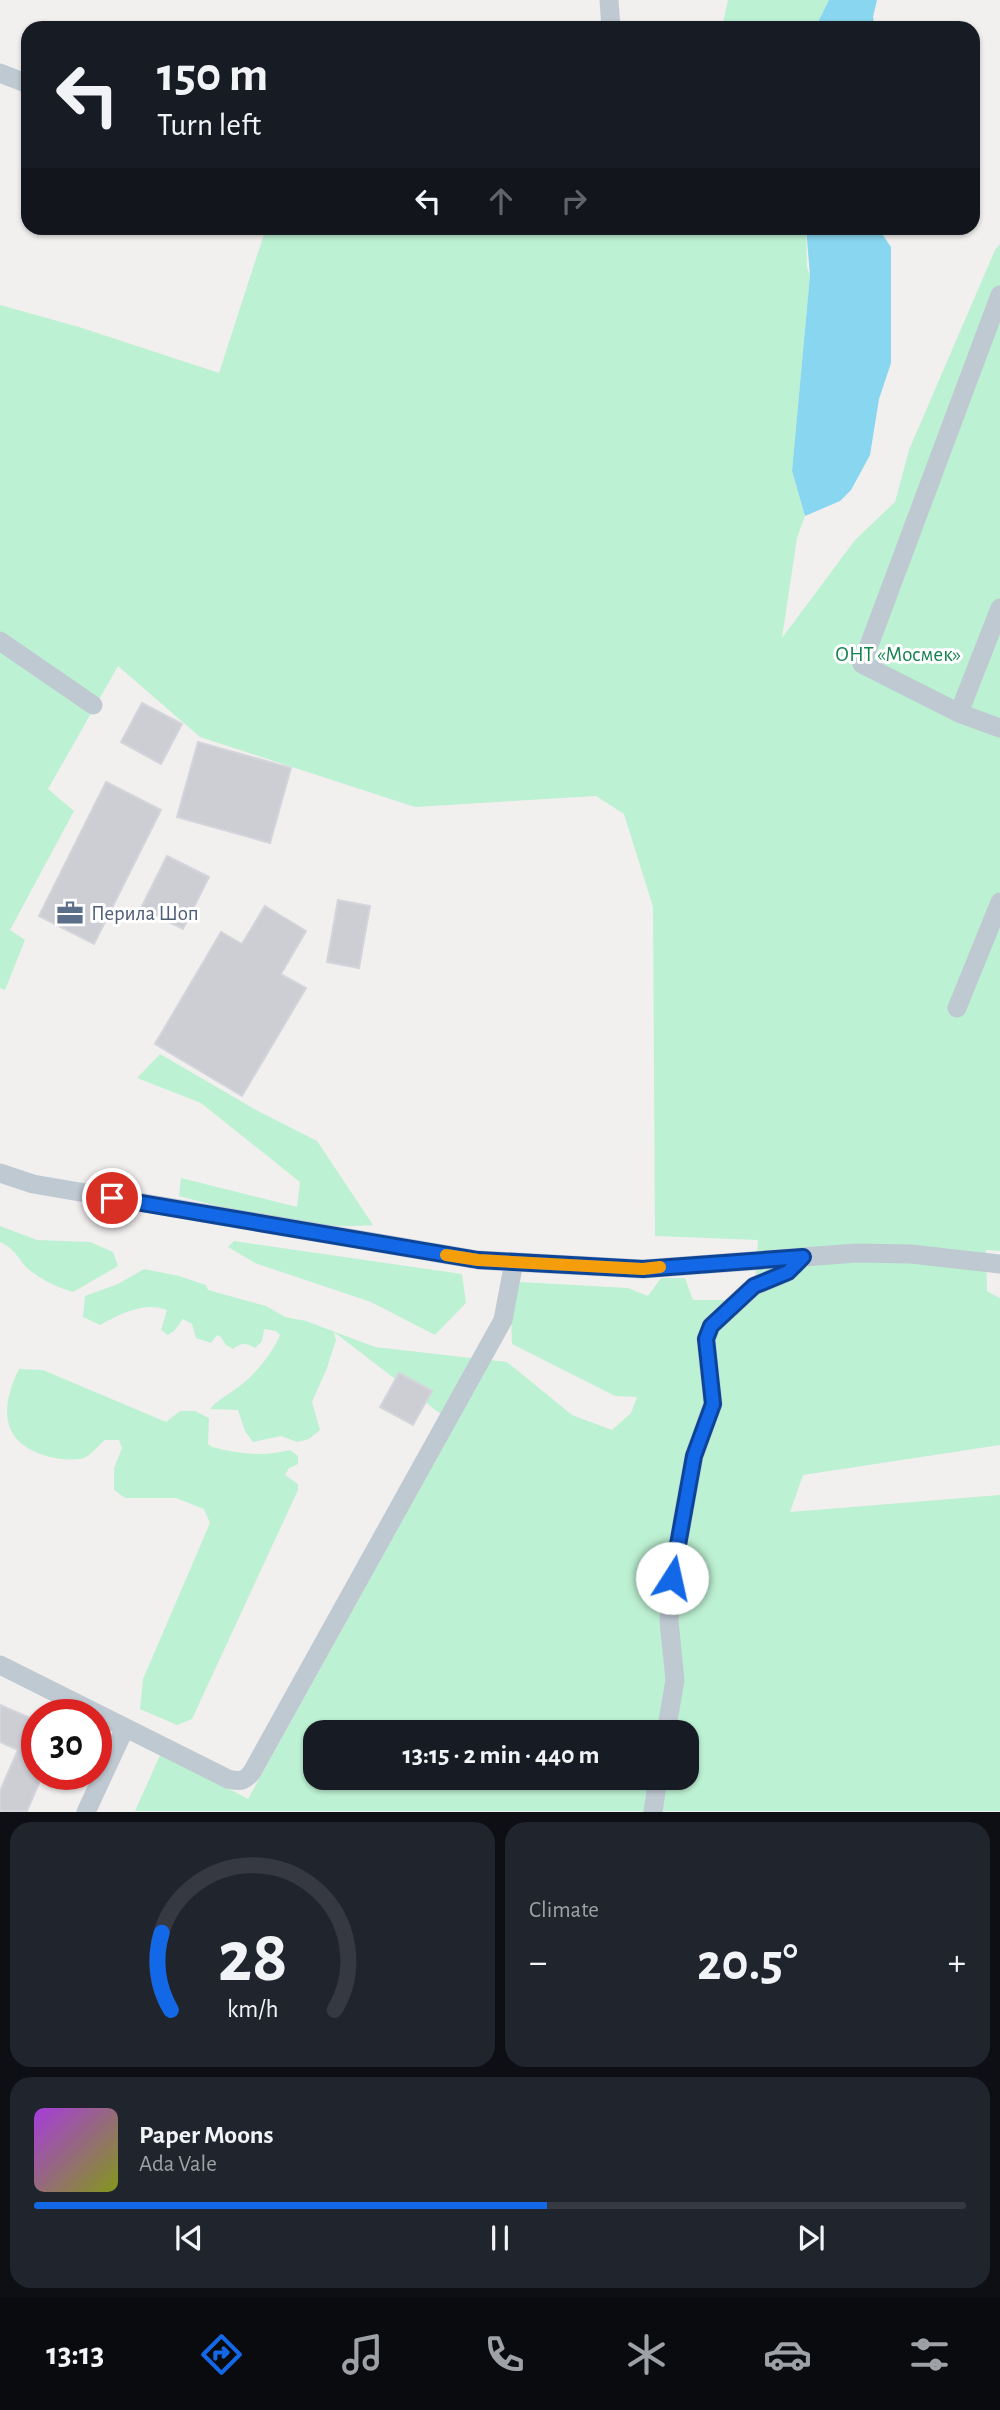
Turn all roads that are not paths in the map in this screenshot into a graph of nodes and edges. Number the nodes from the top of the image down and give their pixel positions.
1 (608, 0) edge
2 (610, 21) edge
3 (0, 73) edge
4 (21, 81) edge
5 (1000, 295) edge
6 (1000, 608) edge
7 (0, 640) edge
8 (93, 705) dead end
9 (959, 713) junction
10 (1000, 728) edge
11 (1000, 902) edge
12 (957, 1008) dead end
13 (0, 1173) edge
14 (803, 1257) junction
15 (514, 1262) junction
16 (1000, 1264) edge
17 (0, 1665) edge
18 (668, 1720) edge
19 (125, 1728) junction
20 (657, 1790) edge
21 (86, 1811) edge
22 (653, 1811) edge

1 - 2 street
3 - 4 street
5 - 9 street
6 - 9 street
7 - 8 street
9 - 10 street
11 - 12 street
13 - 15 street
14 - 15 street
14 - 16 street
14 - 18 street
15 - 19 street
17 - 19 street
19 - 21 street
20 - 22 street

